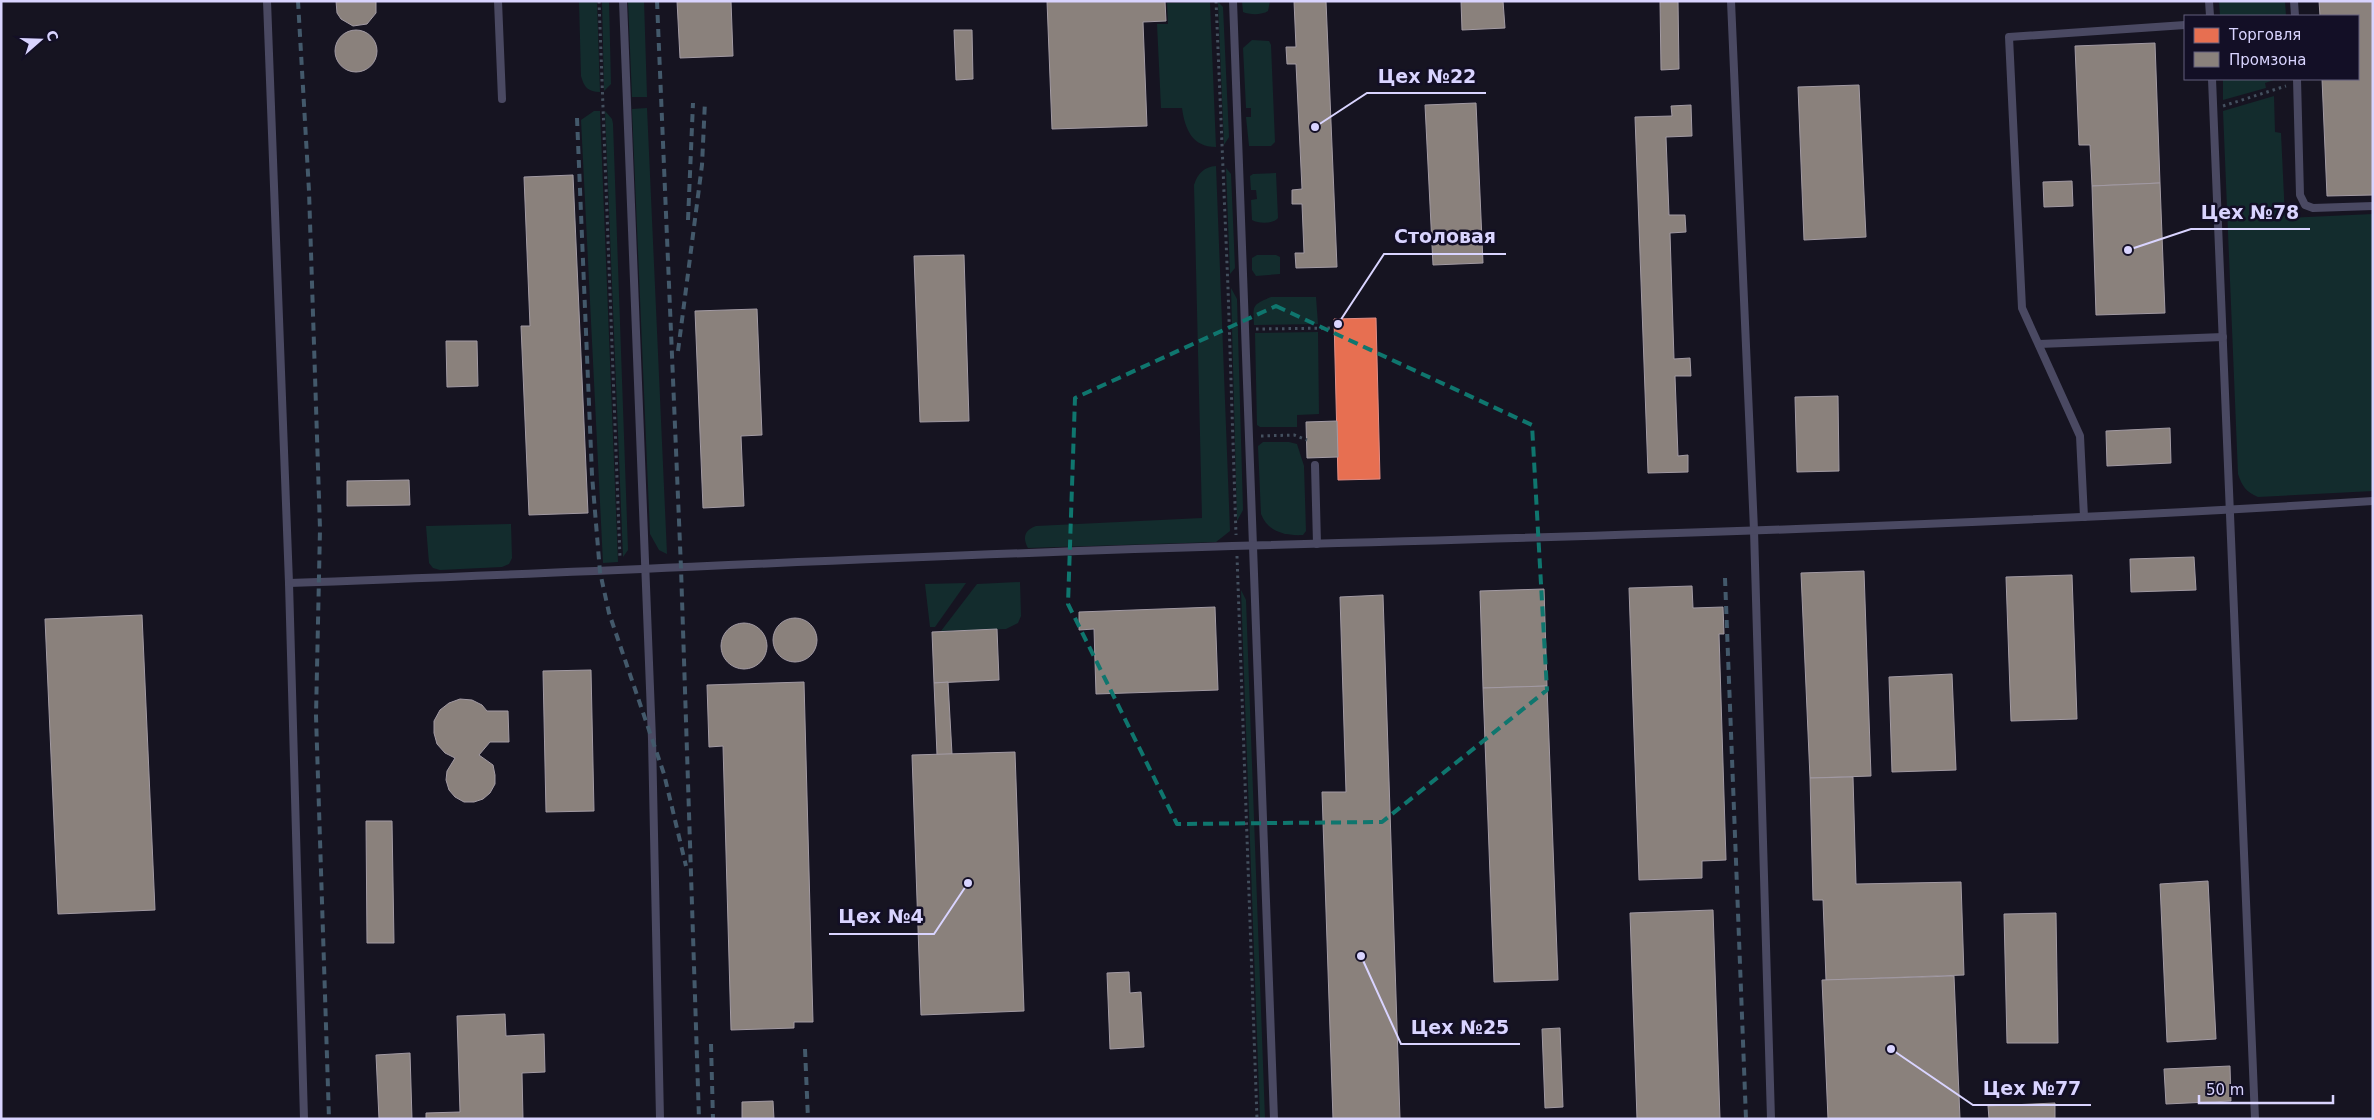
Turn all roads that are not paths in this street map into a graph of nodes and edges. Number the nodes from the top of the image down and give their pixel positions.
1 (267, 1) edge
2 (498, 1) edge
3 (623, 1) edge
4 (1233, 1) edge
5 (1731, 1) edge
6 (2209, 1) edge
7 (2294, 1) edge
8 (2210, 15) edge
9 (2294, 15) edge
10 (2184, 25) edge
11 (2212, 80) edge
12 (2297, 81) edge
13 (502, 99) dead end
14 (2373, 206) edge
15 (2223, 337) junction
16 (2039, 344) junction
17 (1315, 464) dead end
18 (2373, 501) edge
19 (2229, 510) junction
20 (2084, 517) junction
21 (1754, 530) junction
22 (1317, 544) junction
23 (1254, 546) junction
24 (646, 570) junction
25 (289, 583) junction
26 (304, 1119) edge
27 (660, 1119) edge
28 (1274, 1119) edge
29 (1771, 1119) edge
30 (2255, 1119) edge

1 - 25 lane
2 - 13 lane
3 - 24 lane
4 - 23 lane
5 - 21 lane
6 - 8 lane
7 - 9 lane
10 - 16 lane
11 - 15 lane
12 - 14 lane
15 - 16 lane
15 - 19 lane
16 - 20 lane
17 - 22 lane
18 - 19 lane
19 - 20 lane
19 - 30 lane
20 - 21 lane
21 - 22 lane
21 - 29 lane
22 - 23 lane
23 - 24 lane
23 - 28 lane
24 - 25 lane
24 - 27 lane
25 - 26 lane

